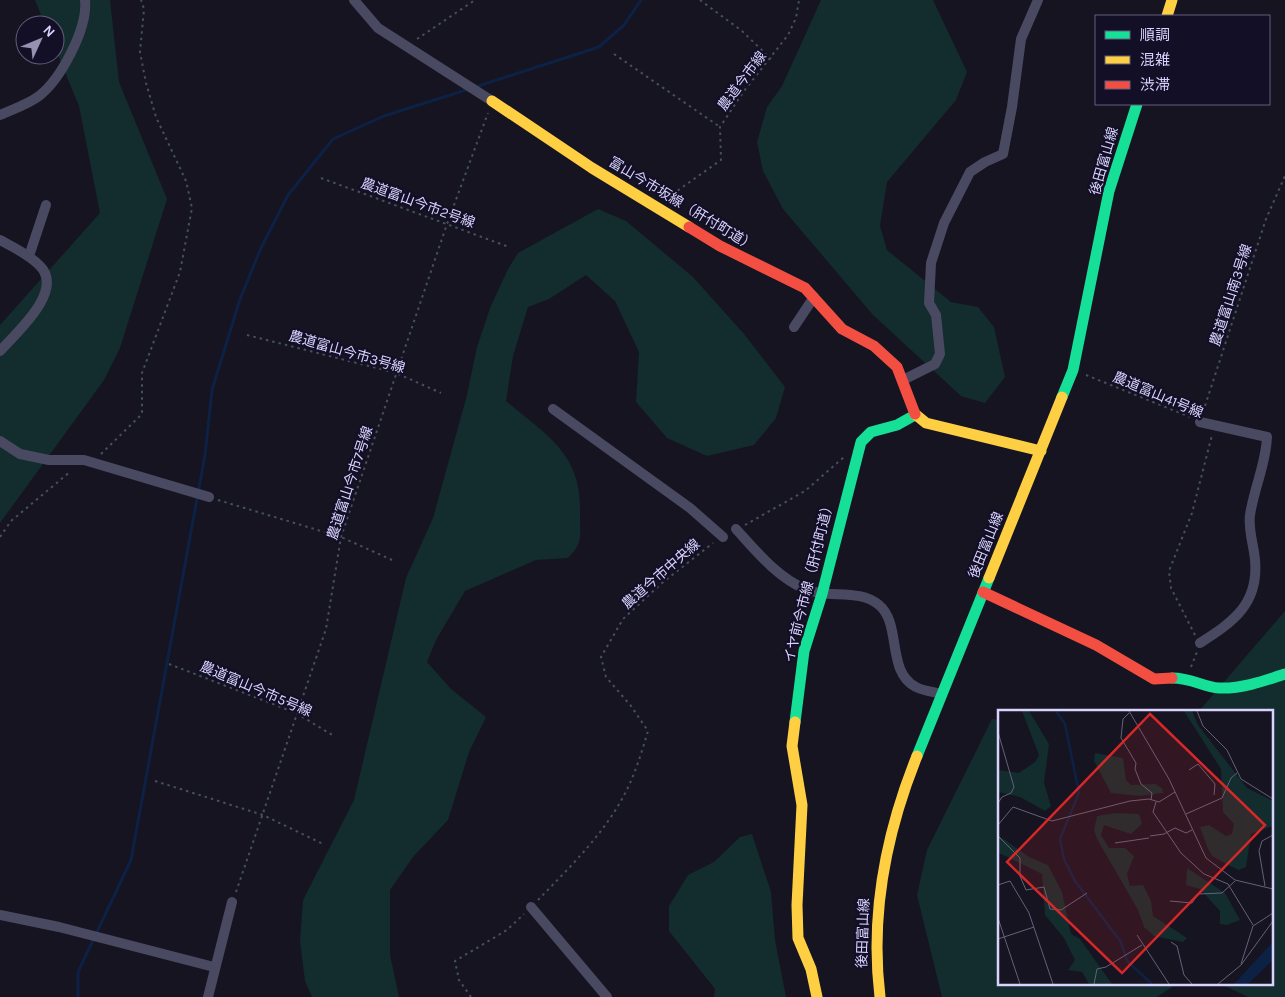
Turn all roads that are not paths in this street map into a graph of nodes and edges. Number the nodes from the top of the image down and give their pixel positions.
1 (85, 0) edge
2 (354, 0) edge
3 (1038, 0) edge
4 (1172, 0) edge
5 (1167, 15) edge
6 (492, 101) joint
7 (1137, 105) edge
8 (0, 115) edge
9 (46, 205) dead end
10 (0, 240) edge
11 (29, 256) junction
12 (814, 297) junction
13 (794, 327) dead end
14 (0, 351) edge
15 (903, 380) junction
16 (553, 409) dead end
17 (915, 414) junction
18 (1200, 422) road end
19 (0, 441) edge
20 (1041, 452) junction
21 (209, 497) road end
22 (736, 529) road end
23 (723, 536) road end
24 (983, 592) junction
25 (822, 594) junction
26 (1200, 643) road end
27 (1285, 674) edge
28 (942, 694) junction
29 (232, 902) road end
30 (531, 907) road end
31 (0, 915) edge
32 (214, 967) junction
33 (208, 997) edge
34 (607, 997) edge
35 (817, 997) edge
36 (880, 997) edge

1 - 8 street
2 - 6 street
3 - 15 street
4 - 5 street
6 - 12 street, 富山今市坂線（肝付町道）
7 - 20 street, 後田富山線
9 - 11 street
10 - 11 street
11 - 14 street
12 - 13 street
12 - 15 street, 富山今市坂線（肝付町道）
15 - 17 street, 富山今市坂線（肝付町道）
16 - 23 street
17 - 20 street
17 - 25 street, イヤ前今市線（肝付町道）
18 - 26 street
19 - 21 street
20 - 24 street, 後田富山線
22 - 25 street
24 - 27 street
24 - 28 street, 後田富山線
25 - 28 street
25 - 35 street, イヤ前今市線（肝付町道）
28 - 36 street, 後田富山線
29 - 32 street
30 - 34 street
31 - 32 street
32 - 33 street

